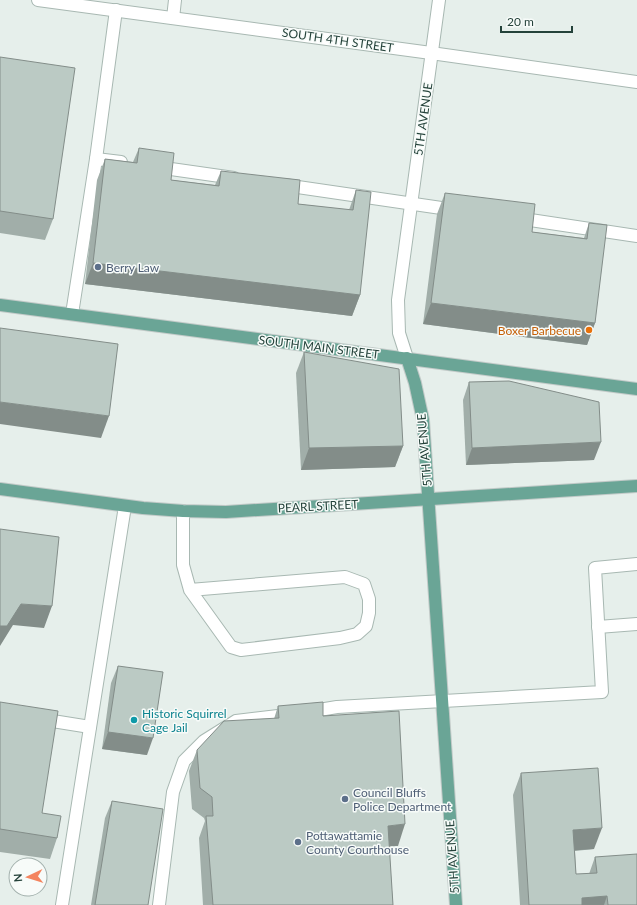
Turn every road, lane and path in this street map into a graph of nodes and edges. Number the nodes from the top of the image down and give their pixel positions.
1 (38, 0) edge
2 (175, 0) edge
3 (439, 0) edge
4 (116, 10) junction
5 (173, 18) junction
6 (432, 53) junction
7 (637, 82) edge
8 (96, 159) junction
9 (246, 180) edge
10 (270, 183) edge
11 (411, 203) junction
12 (466, 211) edge
13 (505, 217) edge
14 (637, 236) edge
15 (0, 305) edge
16 (72, 314) junction
17 (407, 358) junction
18 (637, 389) edge
19 (637, 486) edge
20 (0, 489) edge
21 (428, 499) junction
22 (125, 506) junction
23 (183, 511) junction
24 (637, 564) edge
25 (190, 590) junction
26 (637, 624) edge
27 (598, 627) junction
28 (442, 701) junction
29 (30, 718) edge
30 (90, 727) junction
31 (62, 905) edge
32 (159, 905) edge
33 (456, 905) edge

1 - 4 street, SOUTH 4TH STREET
2 - 5 street
3 - 6 street, 5TH AVENUE
4 - 5 street, SOUTH 4TH STREET
4 - 8 street
5 - 6 street, SOUTH 4TH STREET
6 - 7 street, SOUTH 4TH STREET
6 - 11 street, 5TH AVENUE
8 - 9 street
8 - 16 street
10 - 11 street
11 - 12 street
11 - 17 street, 5TH AVENUE
13 - 14 street
15 - 16 main road, SOUTH MAIN STREET
16 - 17 main road, SOUTH MAIN STREET
17 - 18 main road, SOUTH MAIN STREET
17 - 21 main road, 5TH AVENUE
19 - 21 main road, PEARL STREET
20 - 22 main road, PEARL STREET
21 - 23 main road, PEARL STREET
21 - 28 main road, 5TH AVENUE
22 - 23 main road, PEARL STREET
22 - 30 street
23 - 25 street
24 - 27 street
25 - 25 street
26 - 27 street
27 - 28 street
28 - 32 street
28 - 33 main road, 5TH AVENUE
29 - 30 street
30 - 31 street

